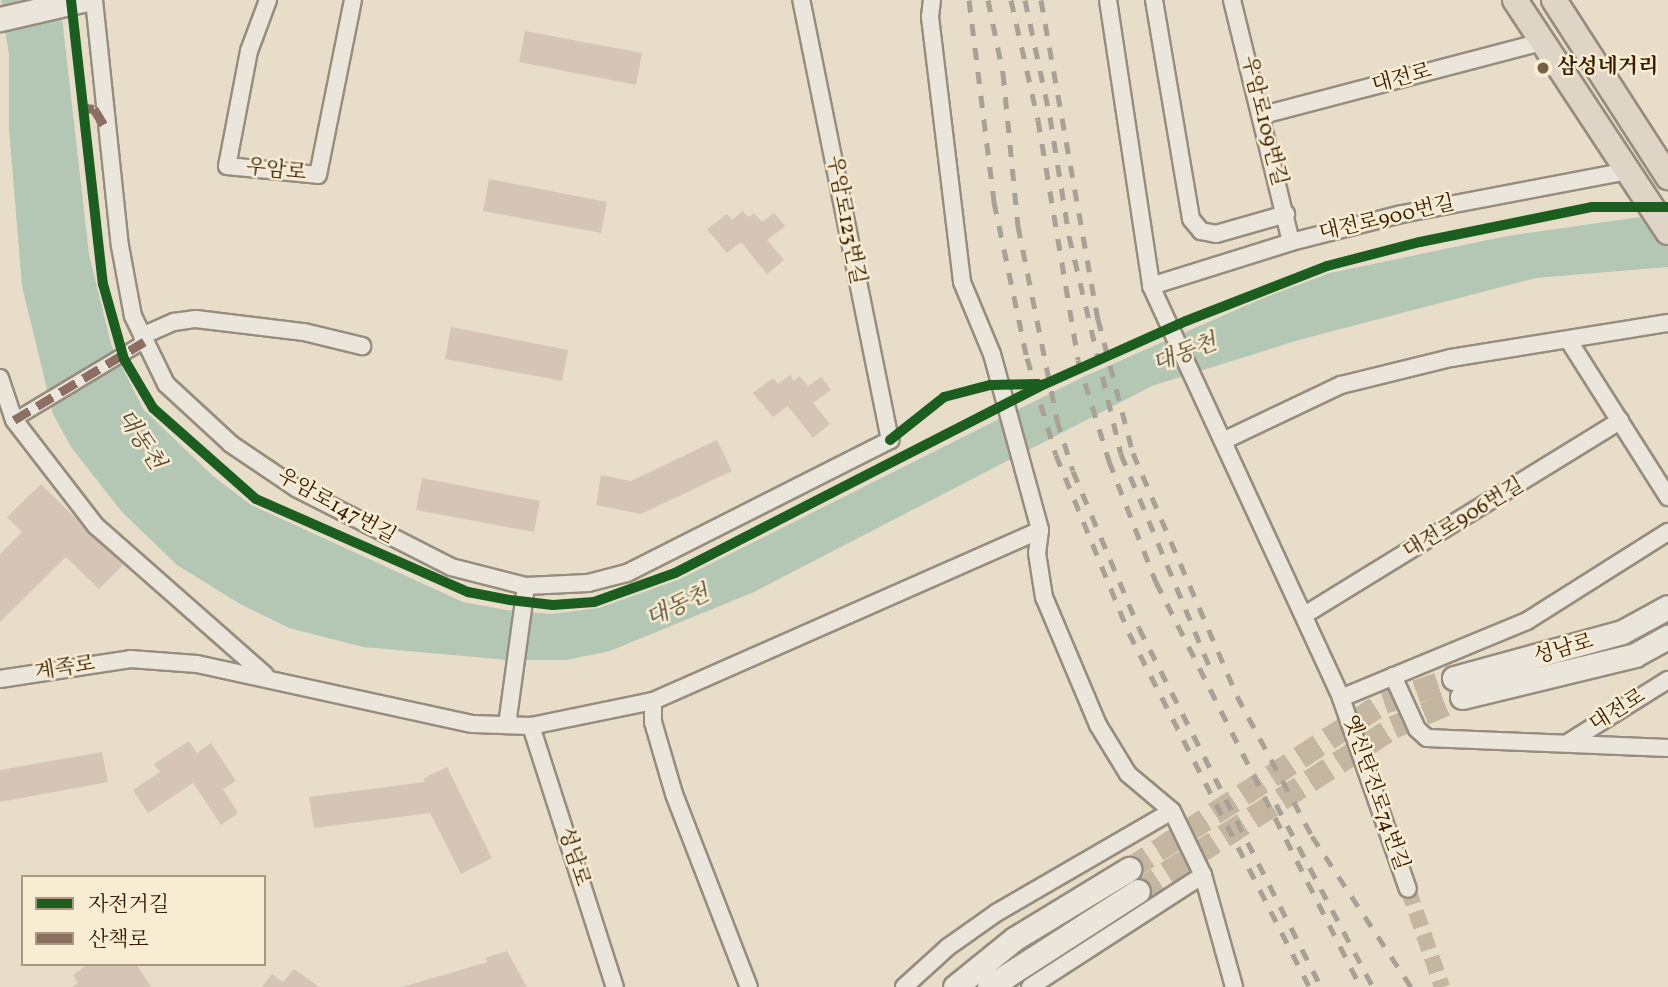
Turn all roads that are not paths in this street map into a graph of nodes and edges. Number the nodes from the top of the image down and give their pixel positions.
1 (82, 0) edge
2 (94, 0) edge
3 (268, 0) edge
4 (353, 0) edge
5 (801, 0) edge
6 (932, 0) edge
7 (1108, 0) edge
8 (1153, 0) edge
9 (1232, 0) edge
10 (1515, 0) edge
11 (1554, 0) edge
12 (0, 19) edge
13 (1541, 42) junction
14 (1263, 115) junction
15 (1667, 173) edge
16 (1634, 180) junction
17 (1286, 214) junction
18 (1668, 232) edge
19 (1291, 242) junction
20 (1152, 286) junction
21 (1668, 323) edge
22 (141, 341) junction
23 (1569, 341) junction
24 (362, 346) dead end
25 (0, 378) edge
26 (14, 420) junction
27 (1619, 421) junction
28 (890, 440) joint
29 (1223, 441) junction
30 (1668, 497) edge
31 (1040, 530) junction
32 (1668, 532) edge
33 (526, 586) junction
34 (1668, 607) edge
35 (1306, 614) junction
36 (1668, 637) edge
37 (1393, 676) junction
38 (267, 677) junction
39 (0, 679) edge
40 (1668, 680) edge
41 (1342, 698) junction
42 (653, 701) junction
43 (507, 725) junction
44 (531, 726) junction
45 (1569, 742) junction
46 (1668, 748) edge
47 (1172, 811) junction
48 (1129, 869) tunnel mouth
49 (1203, 875) junction
50 (1408, 888) tunnel mouth
51 (1138, 891) tunnel mouth
52 (615, 987) edge
53 (749, 987) edge
54 (904, 987) edge
55 (955, 987) edge
56 (989, 987) edge
57 (1030, 987) edge
58 (1234, 987) edge

1 - 12 main road
2 - 22 street, 우암로147번길
3 - 4 street, 우암로
5 - 28 street, 우암로123번길
6 - 31 street
7 - 20 street
8 - 17 street
9 - 14 street, 우암로109번길
10 - 13 main road
11 - 15 main road
13 - 14 street, 대전로
13 - 16 main road
14 - 17 street, 우암로109번길
16 - 18 main road
16 - 19 street, 대전로900번길
17 - 19 street, 우암로109번길
19 - 20 street, 대전로900번길
20 - 29 street
21 - 23 street
22 - 24 street
22 - 26 street
22 - 33 street, 우암로147번길
23 - 27 street
23 - 29 street
25 - 26 street
26 - 38 street
27 - 30 street
27 - 35 street, 대전로906번길
28 - 33 street, 우암로147번길
29 - 35 street
31 - 42 street, 계족로
31 - 47 street
32 - 37 street
33 - 43 street
34 - 36 main road, 성남로
35 - 41 street
37 - 41 street
37 - 45 street
38 - 39 street, 계족로
38 - 43 street, 계족로
40 - 45 street, 대전로
41 - 50 street, 옛신탄진로74번길
42 - 44 street, 계족로
42 - 53 street
43 - 44 street, 계족로
44 - 52 street, 성남로
45 - 46 street
47 - 49 street
47 - 54 street
48 - 55 main road
49 - 57 street
49 - 58 street
51 - 56 main road

